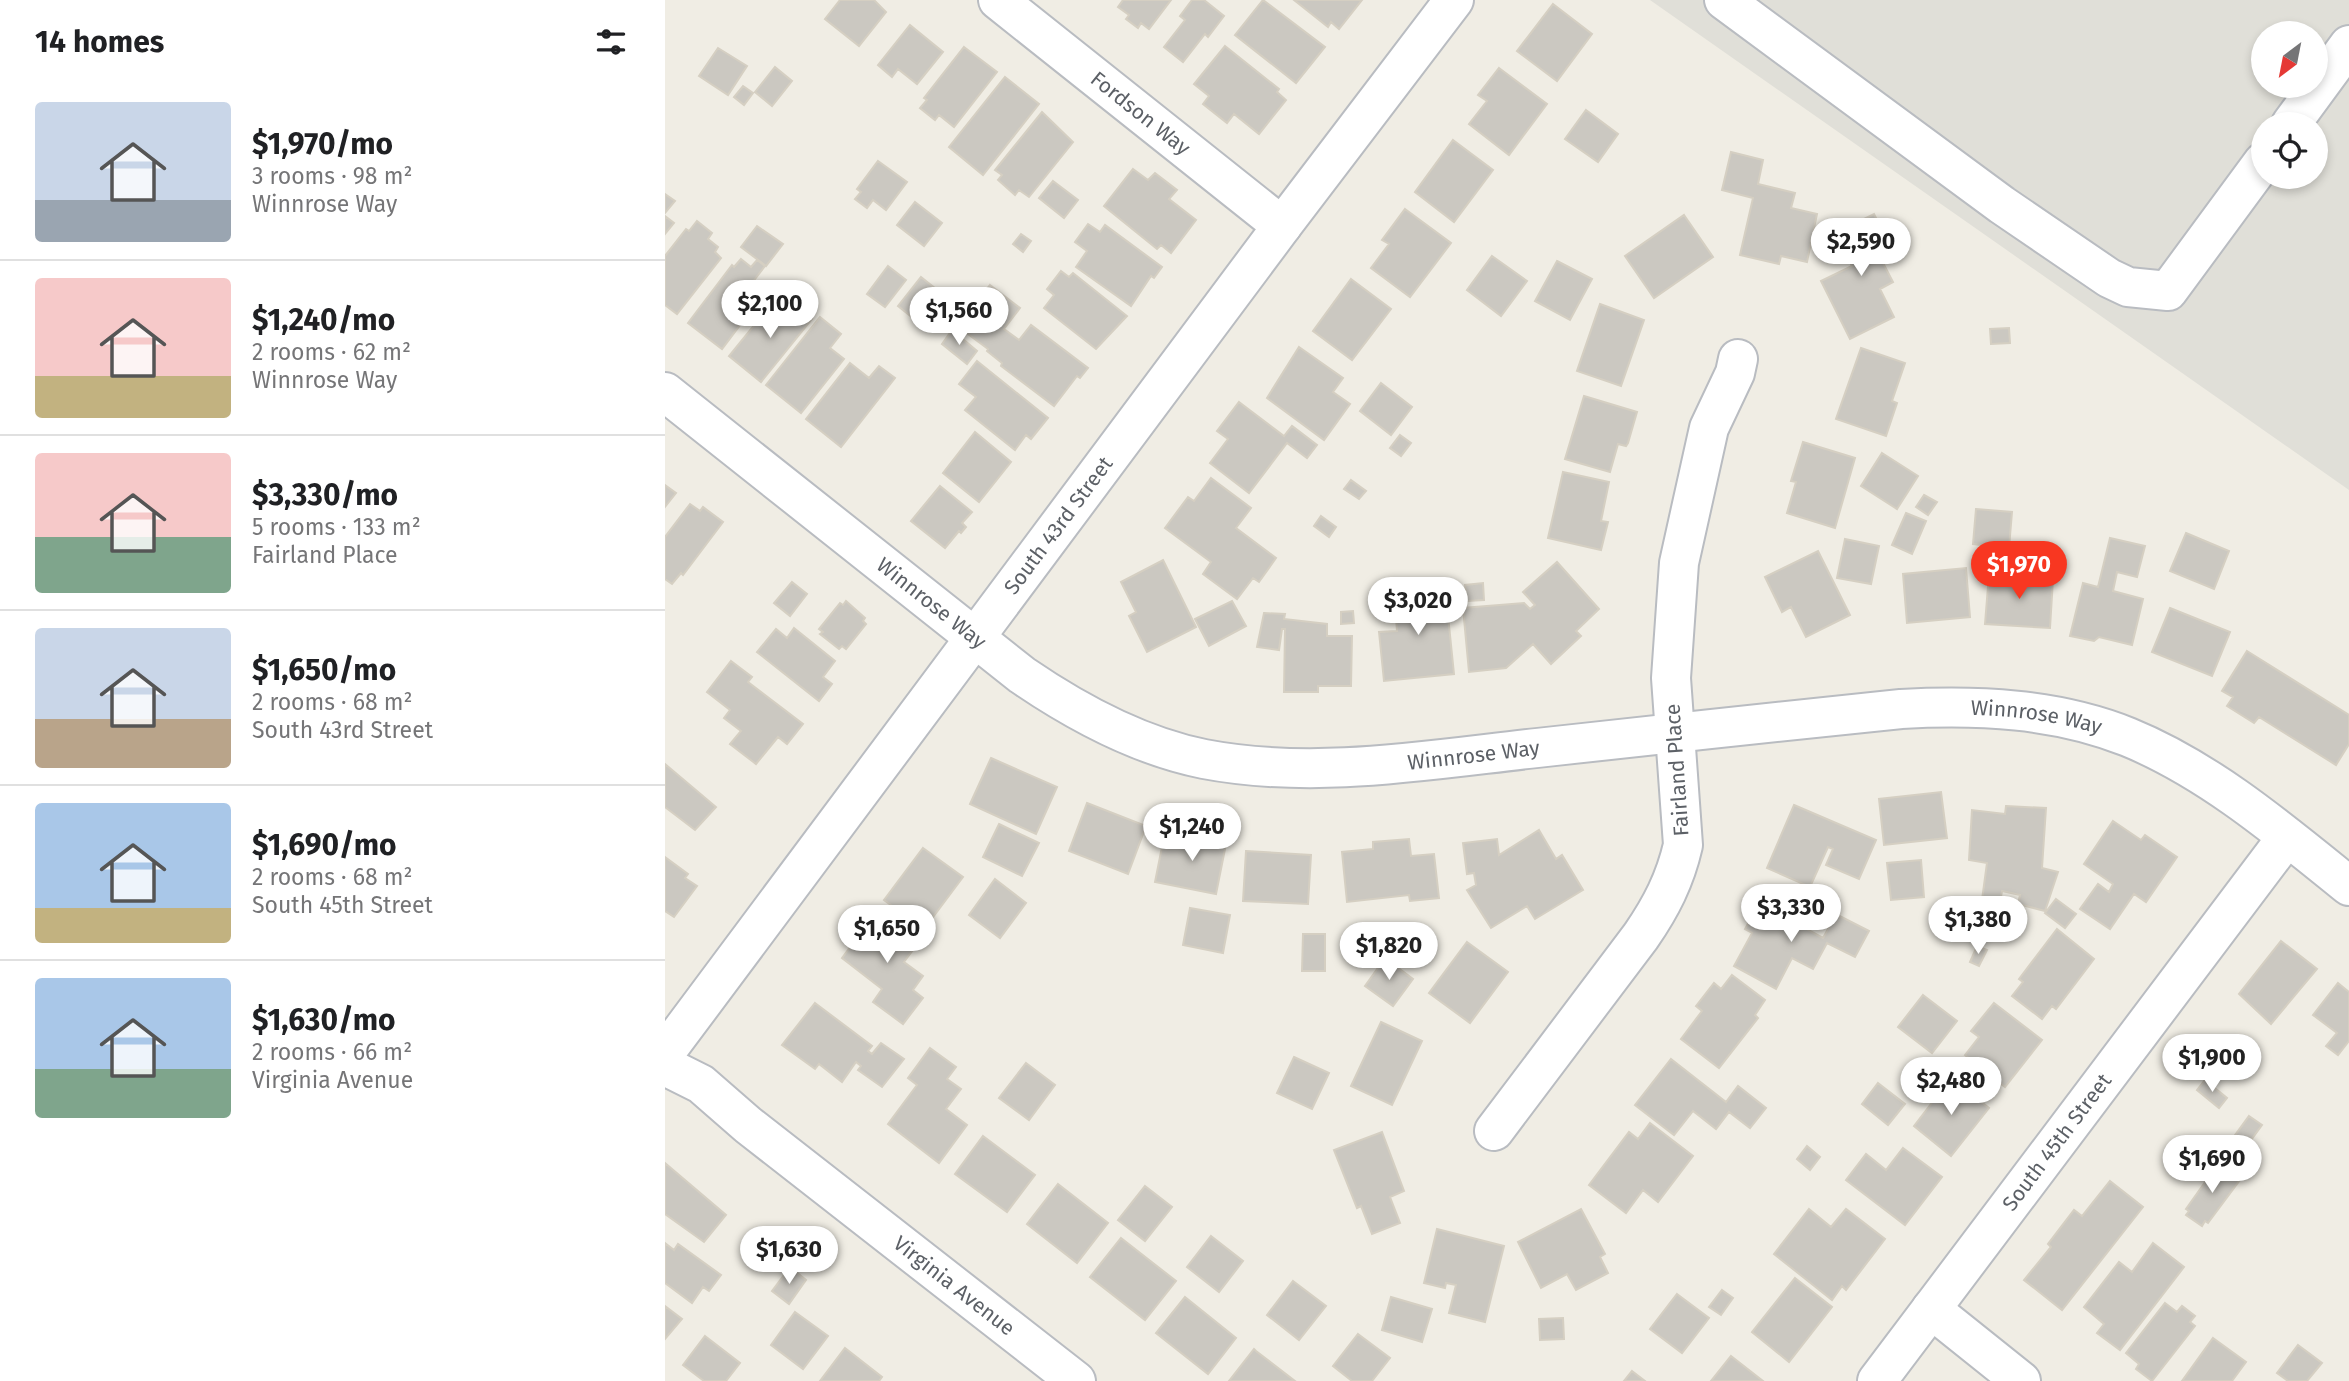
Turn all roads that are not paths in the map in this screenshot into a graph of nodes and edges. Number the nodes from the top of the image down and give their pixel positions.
1 (998, 0) edge
2 (1454, 0) edge
3 (1724, 0) edge
4 (2349, 45) edge
5 (2300, 112) edge
6 (2251, 178) edge
7 (1282, 226) junction
8 (1738, 359) dead end
9 (665, 392) edge
10 (975, 639) junction
11 (1676, 732) junction
12 (2287, 837) junction
13 (2349, 886) edge
14 (665, 1053) edge
15 (665, 1066) edge
16 (1494, 1131) dead end
17 (1931, 1309) junction
18 (1076, 1381) edge
19 (1877, 1381) edge
20 (2021, 1381) edge

1 - 7 street, Fordson Way
2 - 7 street, South 43rd Street
3 - 6 street
4 - 5 street
7 - 10 street, South 43rd Street
8 - 11 street, Fairland Place
9 - 10 street, Winnrose Way
10 - 11 street, Winnrose Way
10 - 14 street, South 43rd Street
11 - 12 street, Winnrose Way
11 - 16 street, Fairland Place
12 - 13 street, Winnrose Way
12 - 17 street, South 45th Street
15 - 18 street, Virginia Avenue
17 - 19 street, South 45th Street
17 - 20 street

